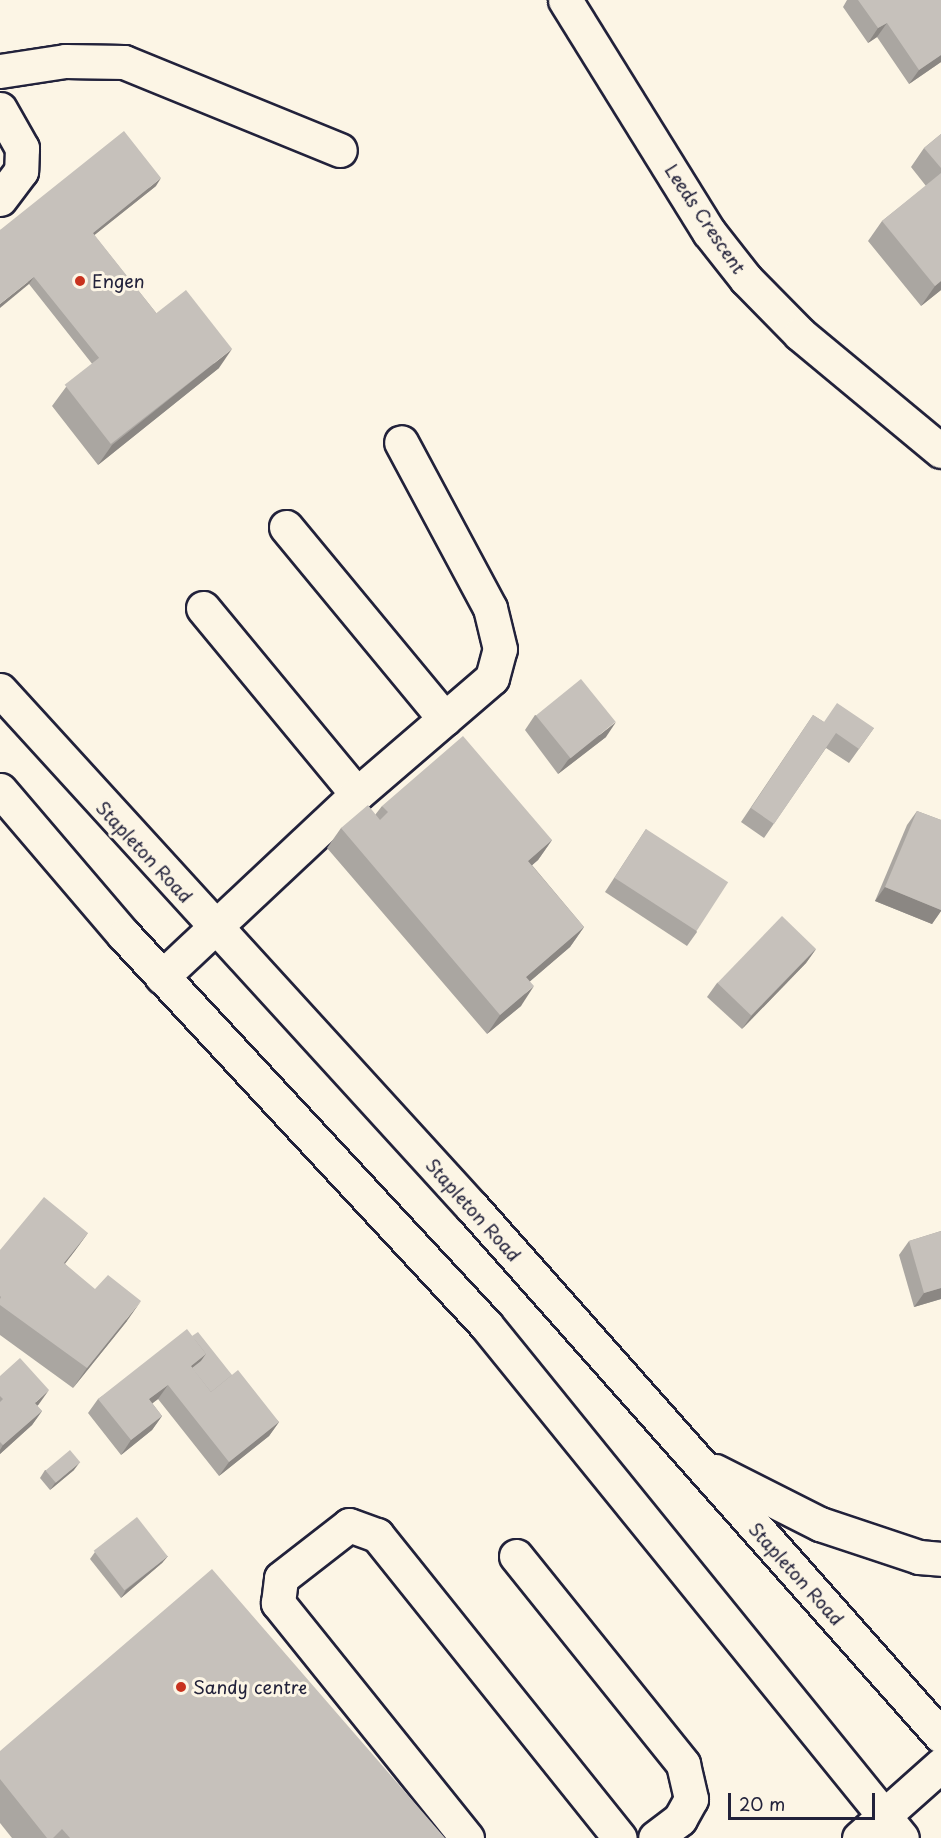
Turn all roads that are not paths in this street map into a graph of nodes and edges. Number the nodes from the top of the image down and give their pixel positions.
1 (565, 0) edge
2 (0, 71) edge
3 (0, 109) edge
4 (340, 150) dead end
5 (0, 199) edge
6 (401, 442) dead end
7 (941, 450) edge
8 (286, 527) dead end
9 (203, 608) dead end
10 (0, 690) edge
11 (445, 719) junction
12 (0, 790) edge
13 (357, 794) junction
14 (213, 927) junction
15 (162, 977) junction
16 (688, 1455) junction
17 (516, 1556) dead end
18 (941, 1559) edge
19 (941, 1736) edge
20 (941, 1765) edge
21 (893, 1826) edge
22 (467, 1838) edge
23 (621, 1838) edge
24 (655, 1838) edge
25 (860, 1838) edge

1 - 7 main road, Leeds Crescent
2 - 4 main road
3 - 5 main road
6 - 11 main road
8 - 11 main road
9 - 13 main road
10 - 14 main road, Stapleton Road
11 - 13 main road
12 - 15 main road
13 - 14 main road
14 - 15 main road
14 - 16 main road, Stapleton Road
15 - 21 main road
16 - 18 main road
16 - 19 main road, Stapleton Road
17 - 24 main road
20 - 21 main road
21 - 25 main road
22 - 23 main road

